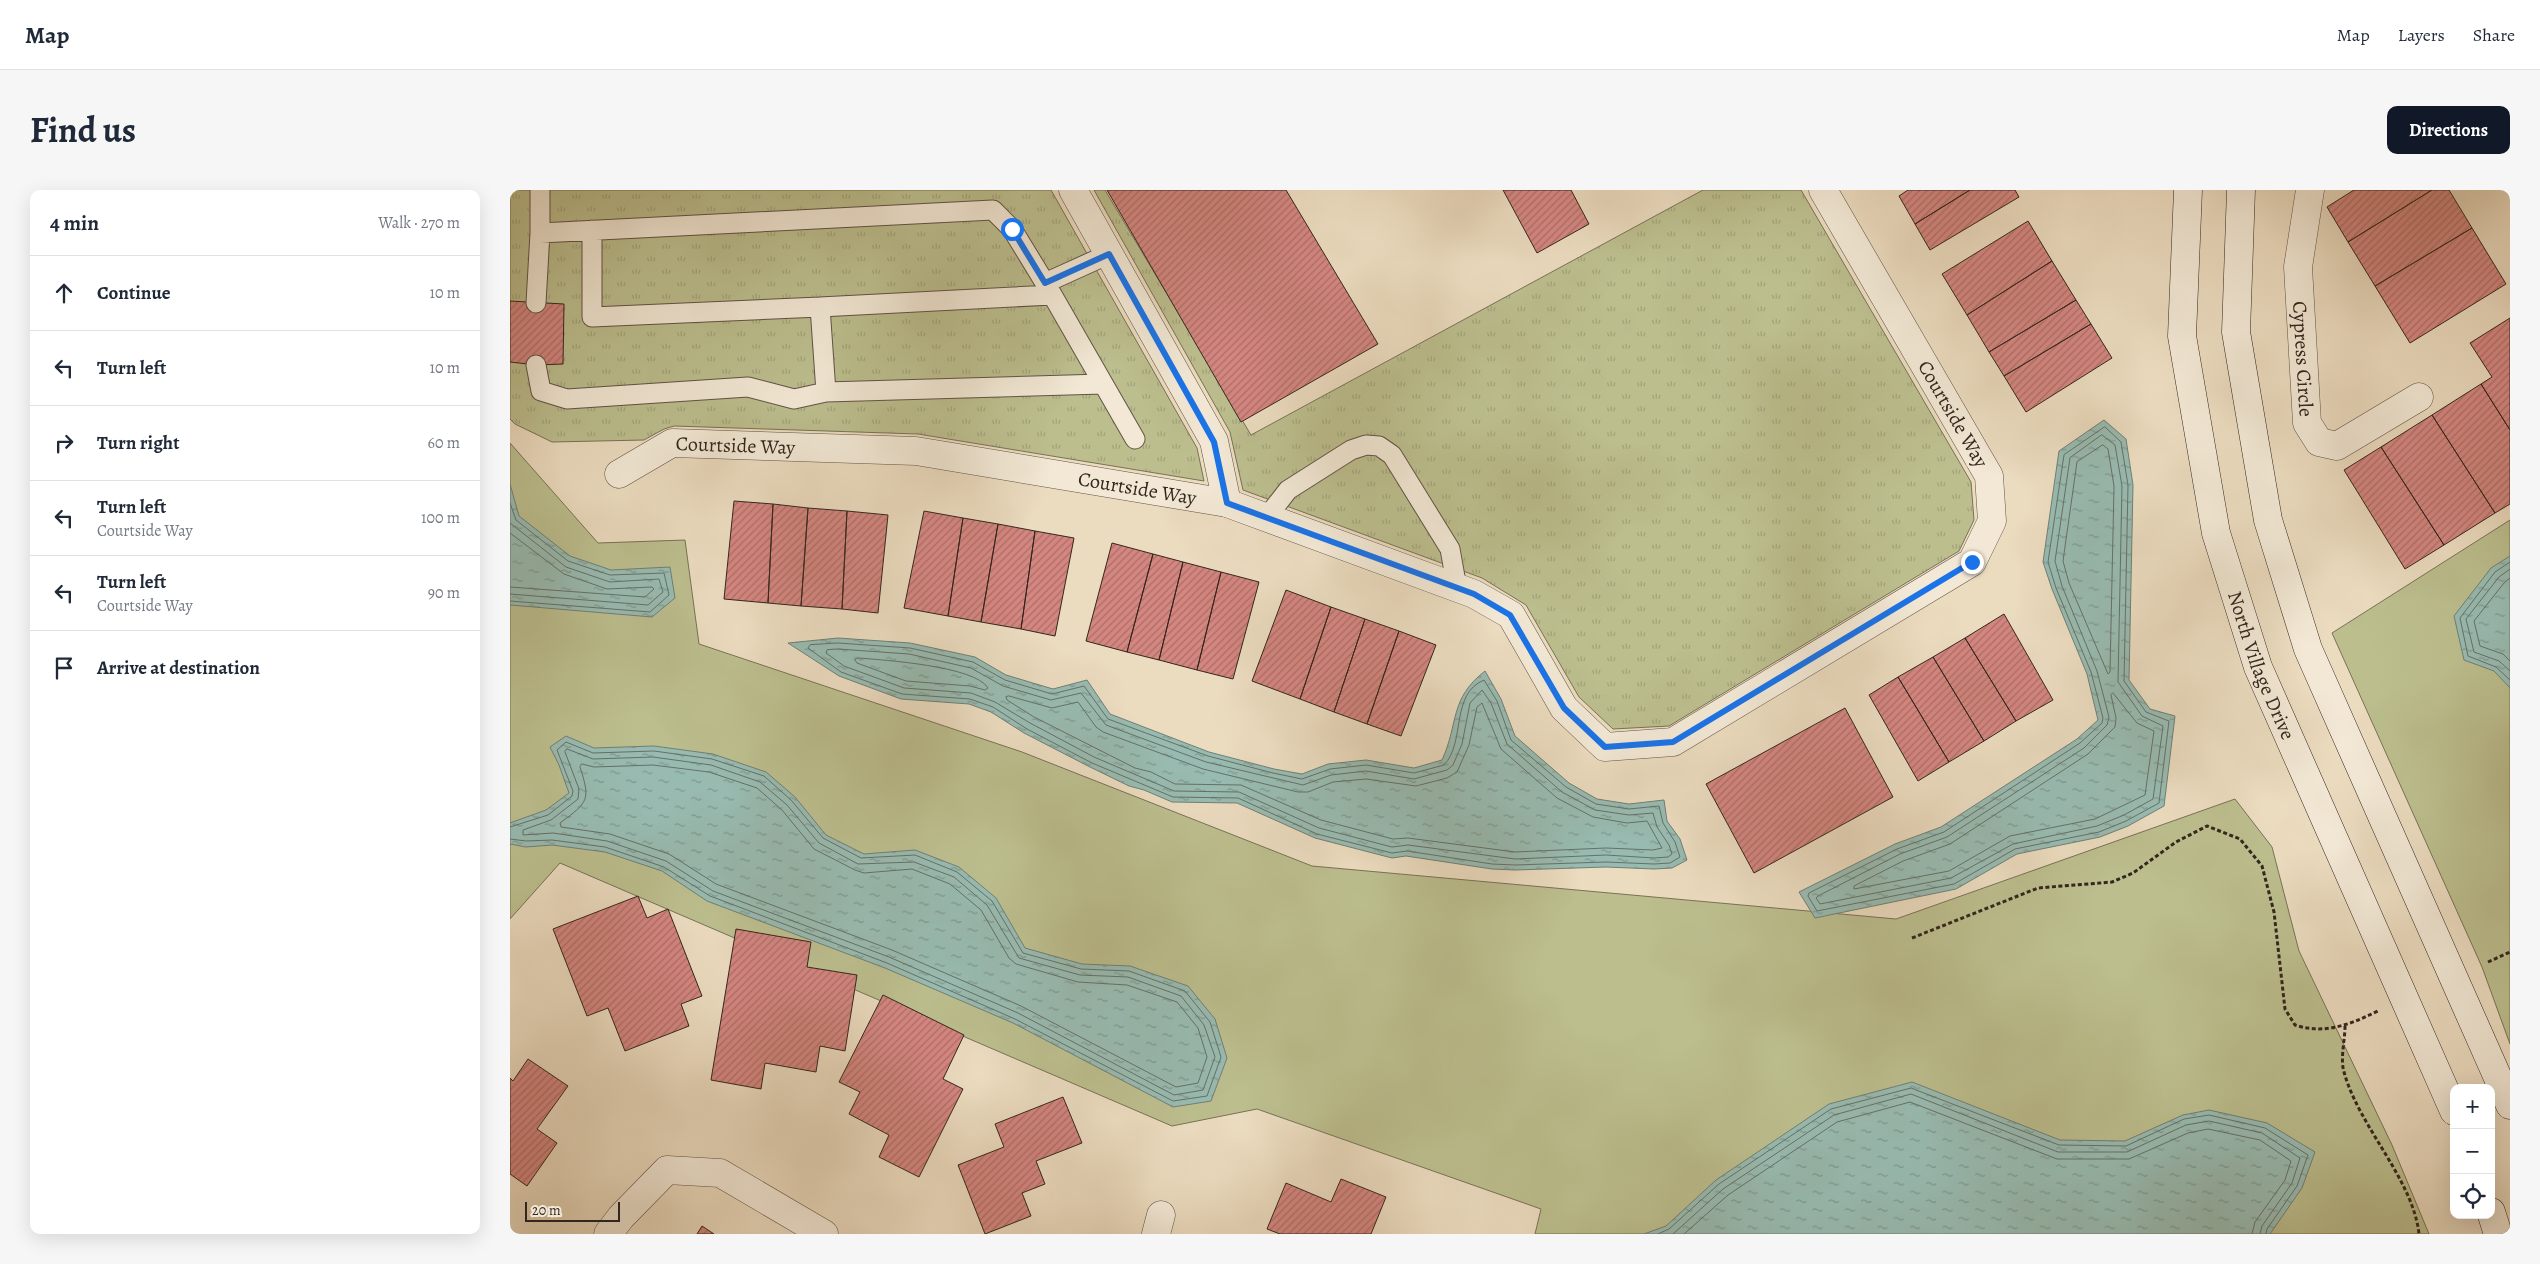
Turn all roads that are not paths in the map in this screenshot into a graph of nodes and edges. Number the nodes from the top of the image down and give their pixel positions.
1 (540, 190) edge
2 (1073, 190) edge
3 (1823, 190) edge
4 (2188, 190) edge
5 (2242, 190) edge
6 (2310, 190) edge
7 (592, 230) junction
8 (540, 233) junction
9 (1109, 254) junction
10 (1048, 289) junction
11 (536, 302) dead end
12 (820, 307) junction
13 (536, 365) dead end
14 (1103, 384) junction
15 (826, 392) junction
16 (2419, 397) dead end
17 (1135, 439) dead end
18 (619, 474) dead end
19 (1227, 503) junction
20 (1267, 517) junction
21 (1457, 588) junction
22 (2450, 1102) edge
23 (2510, 1106) edge
24 (2493, 1219) edge
25 (608, 1234) edge
26 (824, 1234) edge
27 (2498, 1234) edge

1 - 8 lane
2 - 9 street
3 - 21 street, Courtside Way
4 - 22 street, North Village Drive
5 - 23 street
6 - 16 street, Cypress Circle
7 - 8 lane
7 - 10 lane
7 - 12 lane
8 - 11 lane
9 - 10 lane
9 - 19 street
10 - 12 lane
10 - 14 lane
12 - 15 lane
13 - 15 lane
14 - 15 lane
14 - 17 lane
18 - 19 street, Courtside Way
19 - 20 street, Courtside Way
20 - 21 street, Courtside Way
20 - 21 lane
24 - 27 street
25 - 26 street

